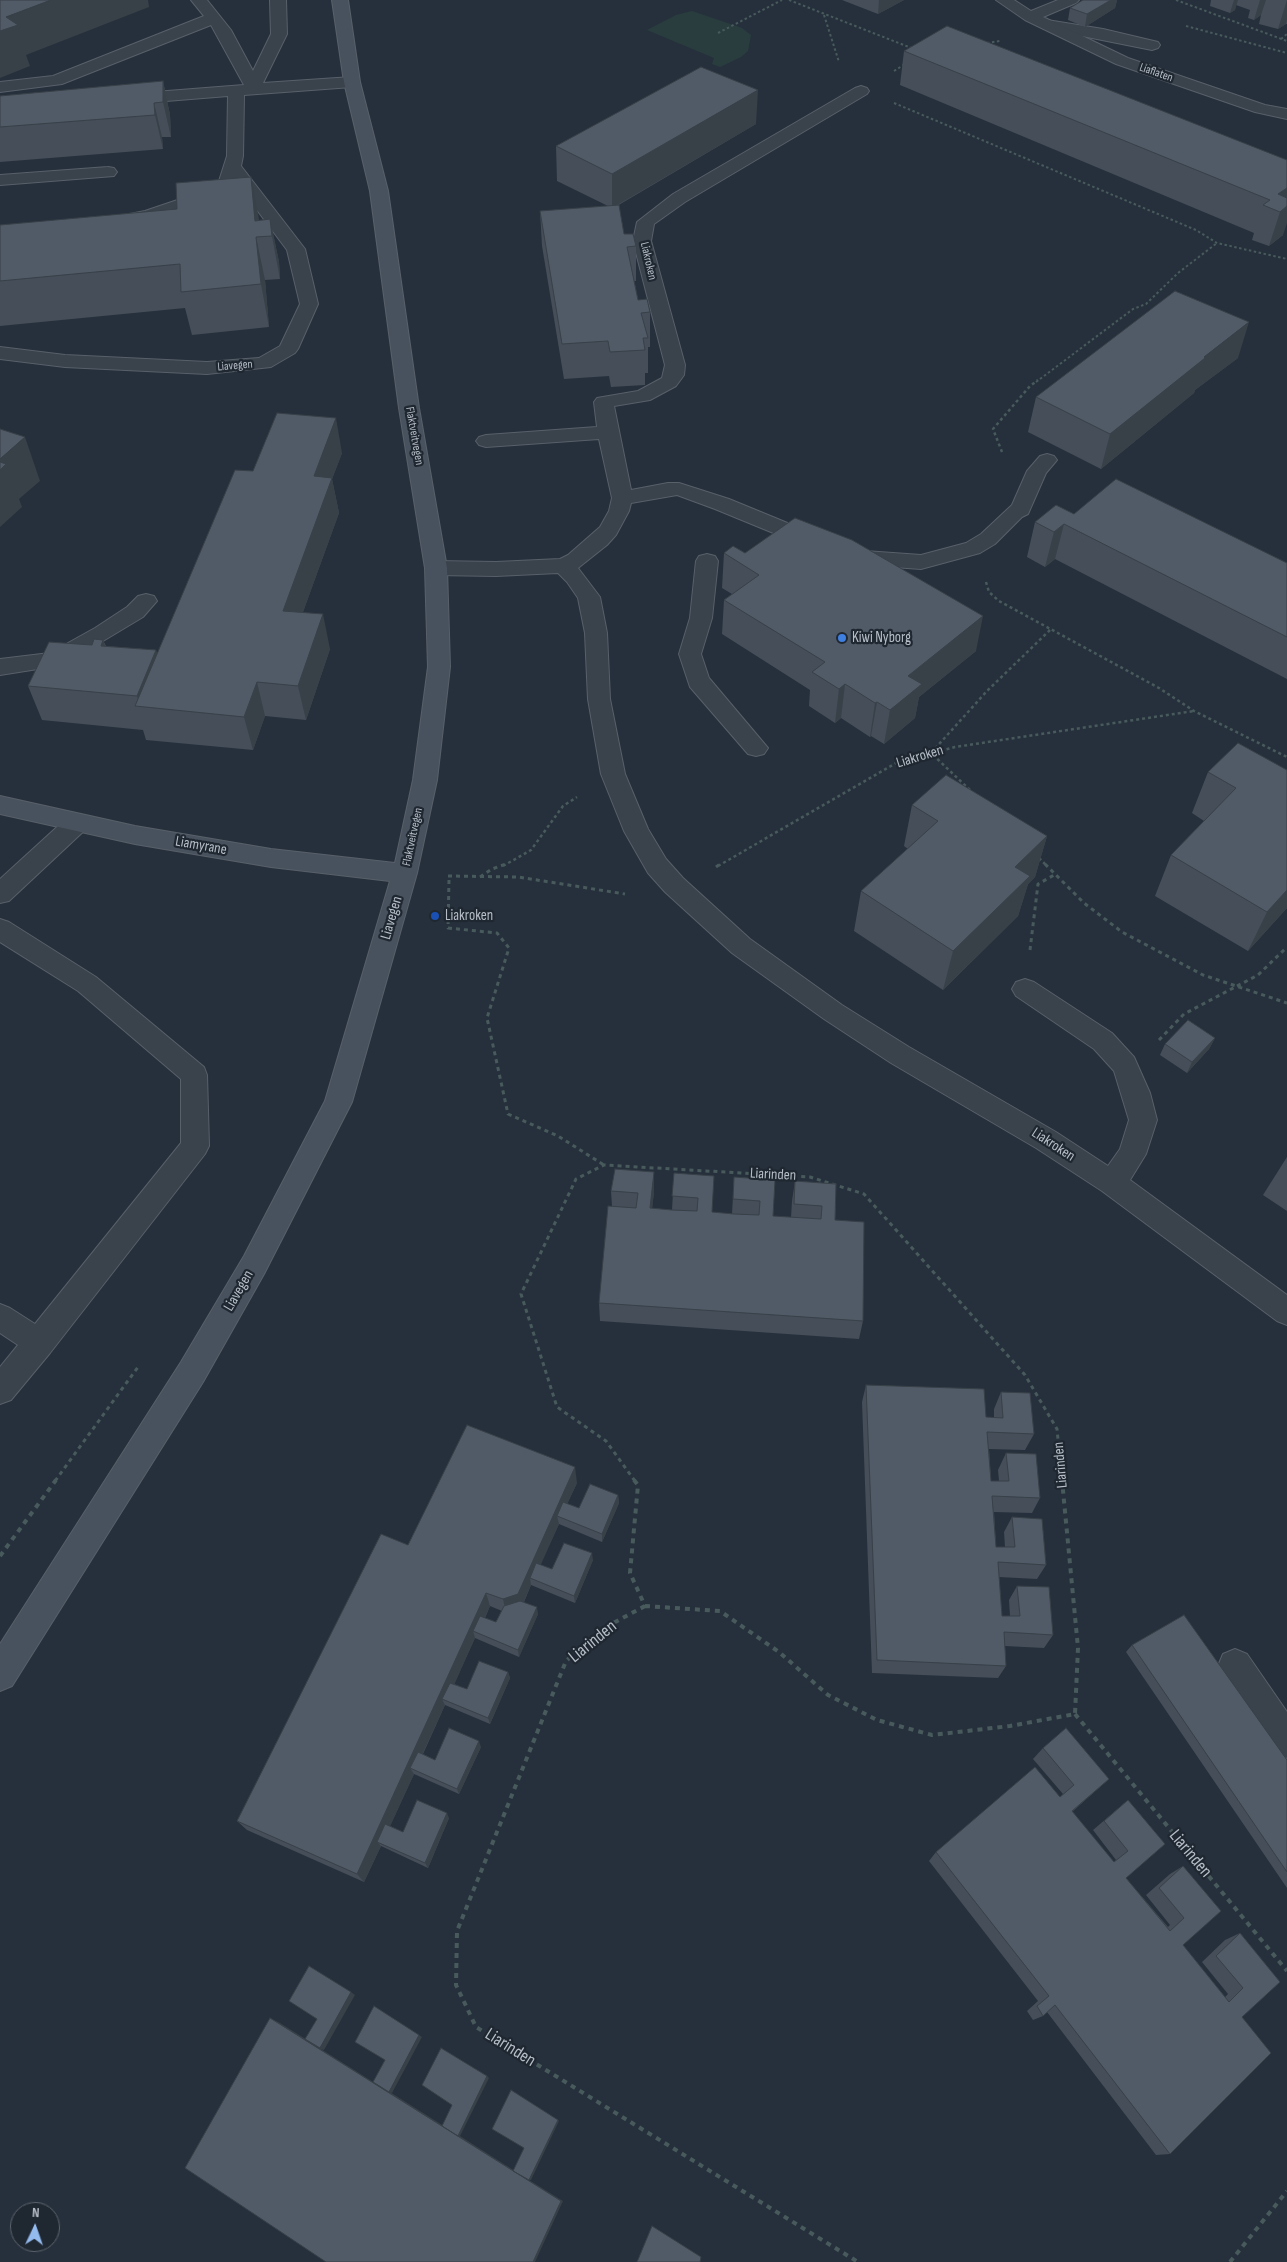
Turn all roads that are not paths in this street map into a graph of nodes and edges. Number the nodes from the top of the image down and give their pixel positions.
1 (199, 0) edge
2 (278, 0) edge
3 (340, 0) edge
4 (1004, 0) edge
5 (1071, 0) edge
6 (1030, 17) junction
7 (213, 18) junction
8 (1047, 25) junction
9 (1152, 45) dead end
10 (352, 82) junction
11 (0, 87) edge
12 (246, 89) junction
13 (861, 91) road end
14 (115, 100) edge
15 (1287, 114) edge
16 (233, 167) junction
17 (108, 172) dead end
18 (0, 180) edge
19 (119, 222) edge
20 (0, 353) edge
21 (608, 432) junction
22 (486, 441) dead end
23 (1047, 460) dead end
24 (622, 498) junction
25 (707, 561) dead end
26 (563, 566) junction
27 (436, 568) junction
28 (146, 601) dead end
29 (0, 667) edge
30 (756, 748) dead end
31 (0, 805) edge
32 (77, 823) junction
33 (405, 874) junction
34 (0, 894) edge
35 (0, 929) edge
36 (1025, 989) road end
37 (1112, 1183) junction
38 (1287, 1312) edge
39 (0, 1317) edge
40 (39, 1343) junction
41 (0, 1390) edge
42 (1235, 1666) dead end
43 (0, 1674) edge
44 (1287, 1741) edge

1 - 7 street
2 - 12 street
3 - 10 main road, Flaktveitvegen
4 - 6 street, Liaflaten
5 - 6 street
6 - 8 street, Liaflaten
7 - 11 street
7 - 12 street
8 - 9 street
8 - 15 street, Liaflaten
10 - 12 street
10 - 27 main road, Flaktveitvegen
12 - 14 street
12 - 16 street
13 - 21 street, Liakroken
16 - 19 street
16 - 20 street, Liavegen
17 - 18 street
21 - 22 street
21 - 24 street, Liakroken
23 - 24 street
24 - 26 street
25 - 30 street
26 - 27 street
26 - 37 street, Liakroken
27 - 33 main road, Flaktveitvegen
28 - 29 street
31 - 32 main road, Liamyrane
32 - 33 main road, Liamyrane
32 - 34 street
33 - 43 main road, Liavegen
35 - 40 street
36 - 37 street
37 - 38 street, Liakroken
39 - 40 street
40 - 41 street
42 - 44 street

